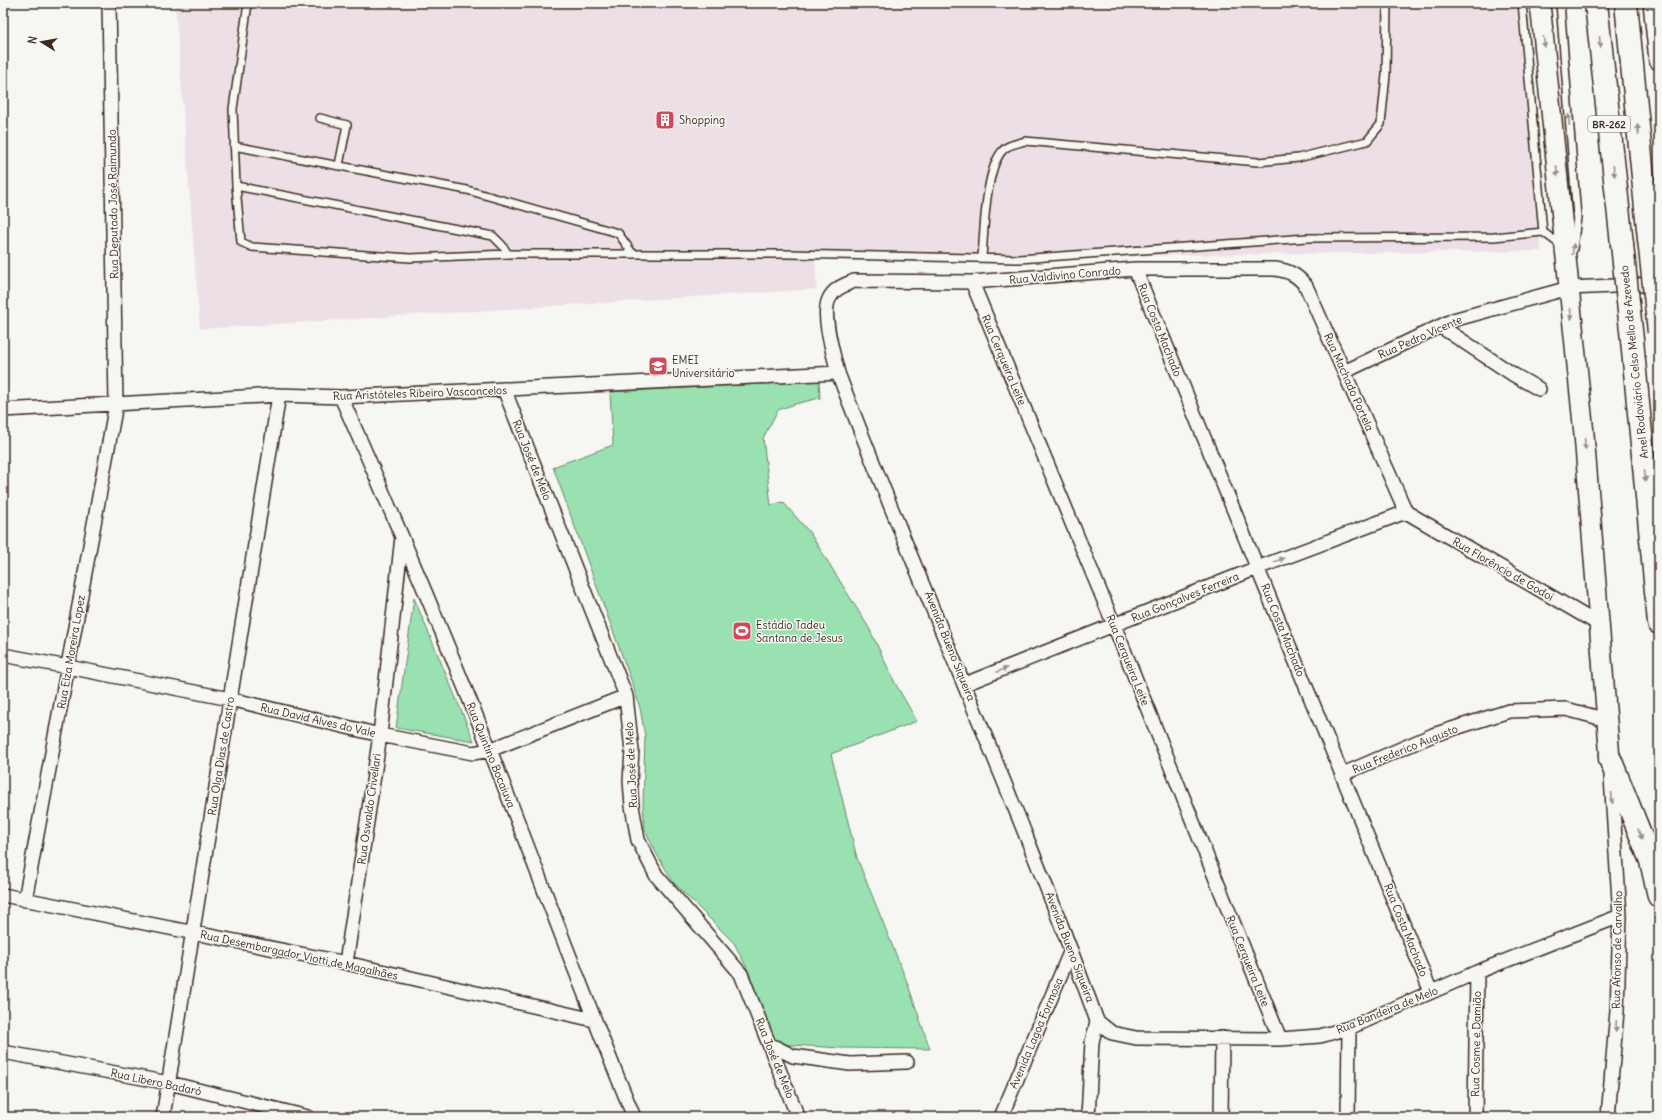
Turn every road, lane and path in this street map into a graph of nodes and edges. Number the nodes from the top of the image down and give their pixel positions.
1 (109, 3) edge
2 (248, 3) edge
3 (1387, 3) edge
4 (1522, 3) edge
5 (1540, 3) edge
6 (1560, 3) edge
7 (1596, 3) edge
8 (1626, 3) edge
9 (1653, 3) edge
10 (1659, 60) edge
11 (320, 118) dead end
12 (234, 146) junction
13 (340, 165) junction
14 (236, 186) junction
15 (1543, 232) junction
16 (1565, 248) junction
17 (508, 254) junction
18 (633, 254) junction
19 (982, 258) junction
20 (1135, 269) junction
21 (1275, 269) joint
22 (854, 281) joint
23 (972, 282) junction
24 (1659, 284) edge
25 (1568, 288) junction
26 (1440, 326) junction
27 (1659, 332) edge
28 (1344, 372) junction
29 (838, 373) junction
30 (1539, 388) dead end
31 (504, 389) junction
32 (279, 395) junction
33 (341, 397) junction
34 (116, 404) junction
35 (3, 410) edge
36 (1406, 512) junction
37 (402, 535) junction
38 (1258, 568) junction
39 (1659, 623) edge
40 (1114, 625) junction
41 (1600, 625) junction
42 (3, 656) edge
43 (68, 666) junction
44 (966, 684) junction
45 (626, 696) junction
46 (230, 699) junction
47 (1607, 720) junction
48 (380, 734) junction
49 (490, 750) junction
50 (1610, 759) junction
51 (1343, 774) junction
52 (3, 895) edge
53 (1659, 896) edge
54 (25, 900) junction
55 (1620, 916) junction
56 (192, 932) junction
57 (1072, 950) junction
58 (346, 963) junction
59 (1477, 972) junction
60 (1431, 992) junction
61 (594, 1020) junction
62 (1097, 1021) junction
63 (1349, 1028) junction
64 (1222, 1038) junction
65 (1280, 1039) junction
66 (769, 1044) junction
67 (3, 1052) edge
68 (906, 1062) dead end
69 (169, 1083) junction
70 (163, 1117) edge
71 (308, 1117) edge
72 (634, 1117) edge
73 (798, 1117) edge
74 (1001, 1117) edge
75 (1088, 1117) edge
76 (1221, 1117) edge
77 (1348, 1117) edge
78 (1475, 1117) edge
79 (1608, 1117) edge

1 - 34 street, Rua Deputado José Raimundo
2 - 12 lane
3 - 19 lane
4 - 15 lane
5 -> 16 main road
25 -> 6 lane
7 -> 39 highway, Anel Rodoviário Celso Mello de Azevedo / BR-262, bridge
27 -> 8 highway, BR-262, bridge
9 - 10 main road
11 - 13 lane
12 - 13 lane
12 - 14 lane
13 - 18 lane
14 - 17 lane
14 - 17 lane
15 - 16 lane
15 - 19 lane
16 - 25 main road
17 - 18 lane
18 - 19 lane
20 - 21 street, Rua Valdivino Conrado
20 - 23 street, Rua Valdivino Conrado
20 - 38 street, Rua Costa Machado
21 - 28 street, Rua Machado Portela
22 - 23 street, Rua Valdivino Conrado
22 - 29 street, Avenida Bueno Siqueira
23 - 40 street, Rua Cerqueira Leite
24 - 25 street, Rua Pedro Vicente
25 - 26 street, Rua Pedro Vicente
25 -> 41 main road
26 - 28 street, Rua Pedro Vicente
26 - 30 street
28 - 36 street, Rua Machado Portela
29 - 31 street, Rua Aristóteles Ribeiro Vasconcelos
29 - 44 street, Avenida Bueno Siqueira
31 - 33 street, Rua Aristóteles Ribeiro Vasconcelos
31 - 45 street, Rua José de Melo
32 - 33 street, Rua Aristóteles Ribeiro Vasconcelos
32 - 34 street, Rua Aristóteles Ribeiro Vasconcelos
32 - 46 street, Rua Olga Dias de Castro
33 - 37 street, Rua Quintino Bocaiuva
34 - 35 street, Rua Aristóteles Ribeiro Vasconcelos
34 - 43 street, Rua Elza Moreira Lopez
38 -> 36 street, Rua Gonçalves Ferreira
36 - 41 street, Rua Florêncio de Godoi
37 - 48 street, Rua Oswaldo Crivellari
37 - 49 street, Rua Quintino Bocaiuva
38 - 40 street, Rua Gonçalves Ferreira
38 - 51 street, Rua Costa Machado
44 -> 40 street, Rua Gonçalves Ferreira
40 - 65 street, Rua Cerqueira Leite
41 - 47 main road
42 - 43 street, Rua David Alves do Vale
43 - 46 street, Rua David Alves do Vale
43 - 54 street, Rua Elza Moreira Lopez
44 - 57 street, Avenida Bueno Siqueira
45 - 49 street, Rua David Alves do Vale
45 - 66 street, Rua José de Melo
46 - 48 street, Rua David Alves do Vale
46 - 56 street, Rua Olga Dias de Castro
47 - 50 main road
47 - 51 street, Rua Frederico Augusto
48 - 49 street, Rua David Alves do Vale
48 - 58 street, Rua Oswaldo Crivellari
49 - 61 street, Rua Quintino Bocaiuva
50 -> 53 highway
50 -> 55 street, Rua Afonso de Carvalho
51 - 60 street, Rua Costa Machado
52 - 54 street, Rua Desembargador Viotti de Magalhães
54 - 56 street, Rua Desembargador Viotti de Magalhães
55 - 59 street, Rua Bandeira de Melo
55 -> 79 street, Rua Afonso de Carvalho
56 - 58 street, Rua Desembargador Viotti de Magalhães
56 - 69 street, Rua Olga Dias de Castro
57 - 62 street, Avenida Bueno Siqueira
57 - 74 street, Avenida Lagoa Formosa
58 - 61 street, Rua Desembargador Viotti de Magalhães
59 - 60 street, Rua Bandeira de Melo
59 - 78 street, Rua Cosme e Damião
60 - 63 street, Rua Bandeira de Melo
61 - 72 street, Rua Quintino Bocaiuva
62 - 64 street, Rua Bandeira de Melo
62 - 75 street
63 - 65 street, Rua Bandeira de Melo
63 - 77 street
64 - 65 street, Rua Bandeira de Melo
64 - 76 street
66 - 68 street
66 - 73 street, Rua José de Melo
67 - 69 street, Rua Líbero Badaró
69 - 70 street, Rua Olga Dias de Castro
69 - 71 street, Rua Líbero Badaró

